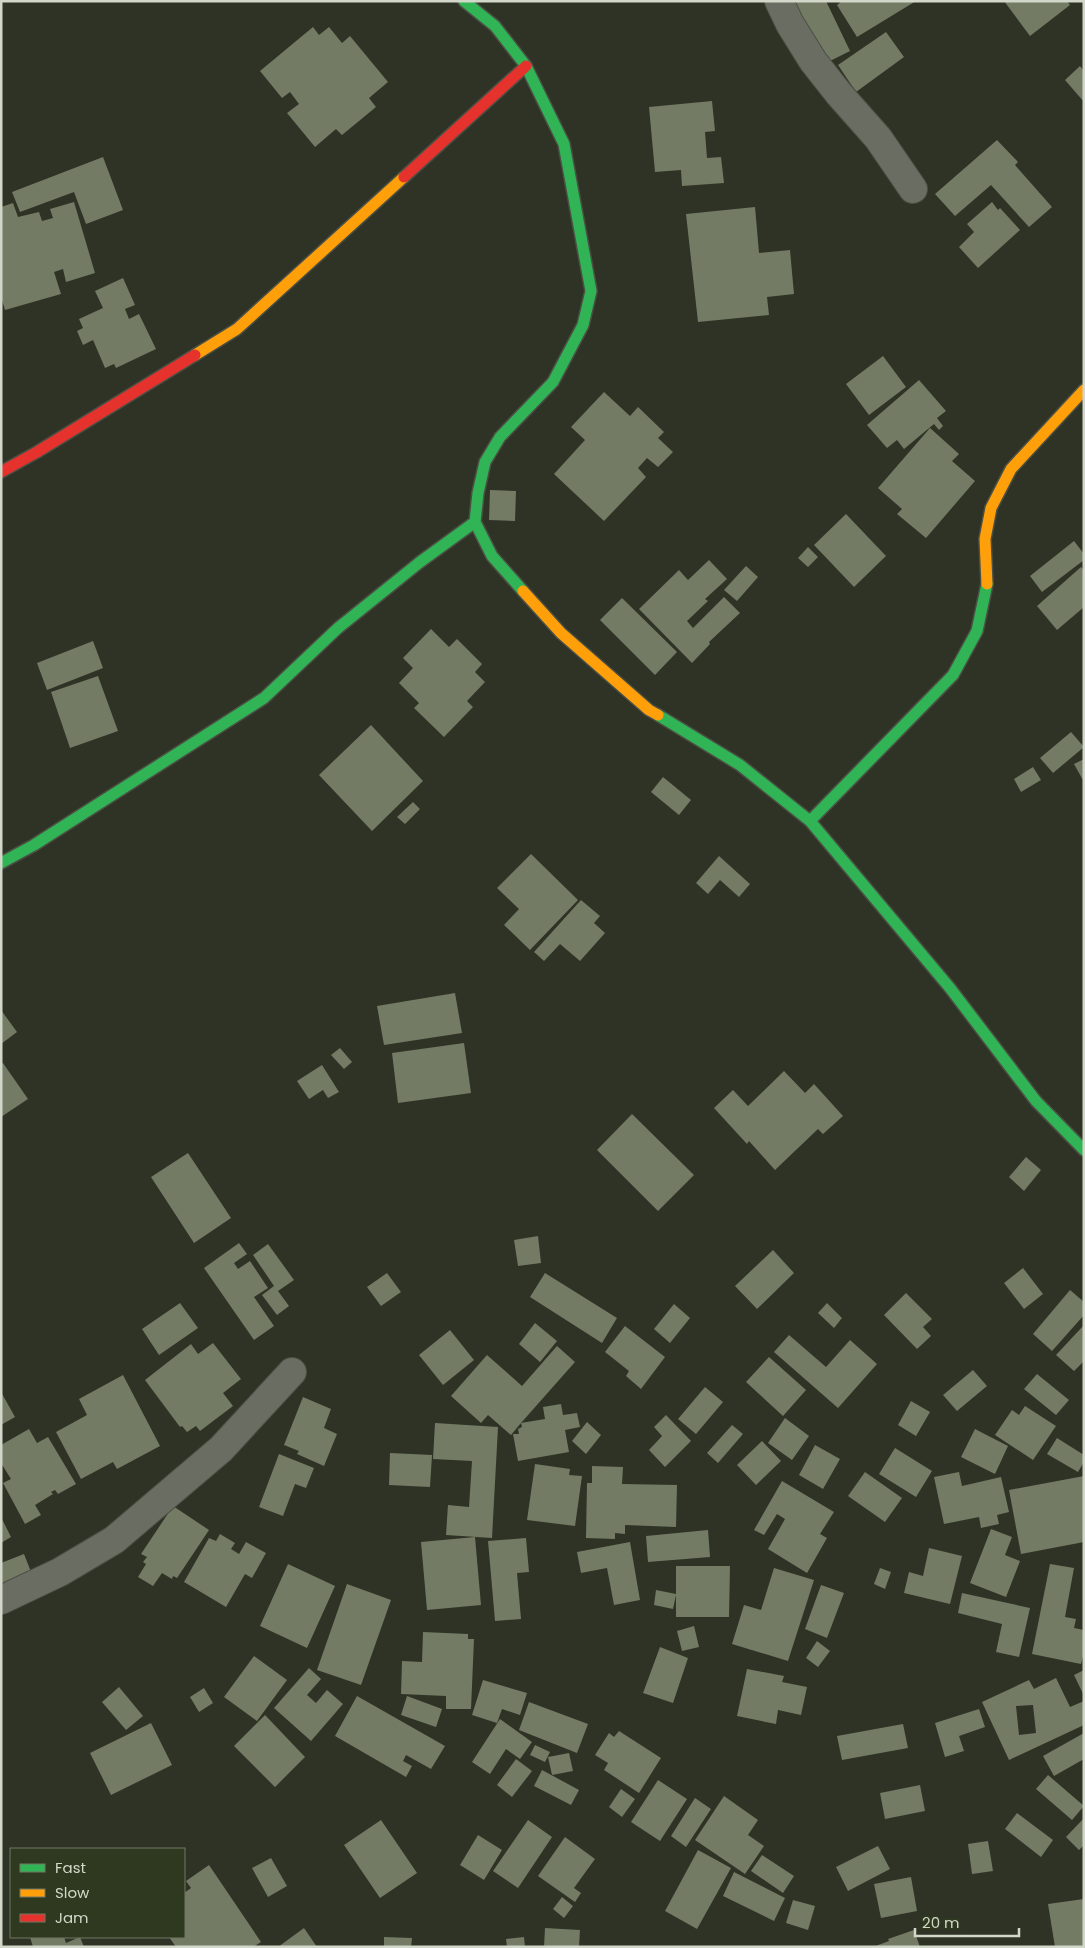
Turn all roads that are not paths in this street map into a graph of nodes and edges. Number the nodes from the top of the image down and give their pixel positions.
1 (464, 1) edge
2 (779, 1) edge
3 (526, 66) junction
4 (914, 189) dead end
5 (1084, 390) edge
6 (1, 472) edge
7 (476, 522) junction
8 (810, 821) junction
9 (1, 863) edge
10 (1084, 1150) edge
11 (292, 1372) dead end
12 (1, 1600) edge

1 - 3 street
2 - 4 street
3 - 6 street
3 - 7 street
5 - 8 street
7 - 8 street
7 - 9 street
8 - 10 street
11 - 12 street

